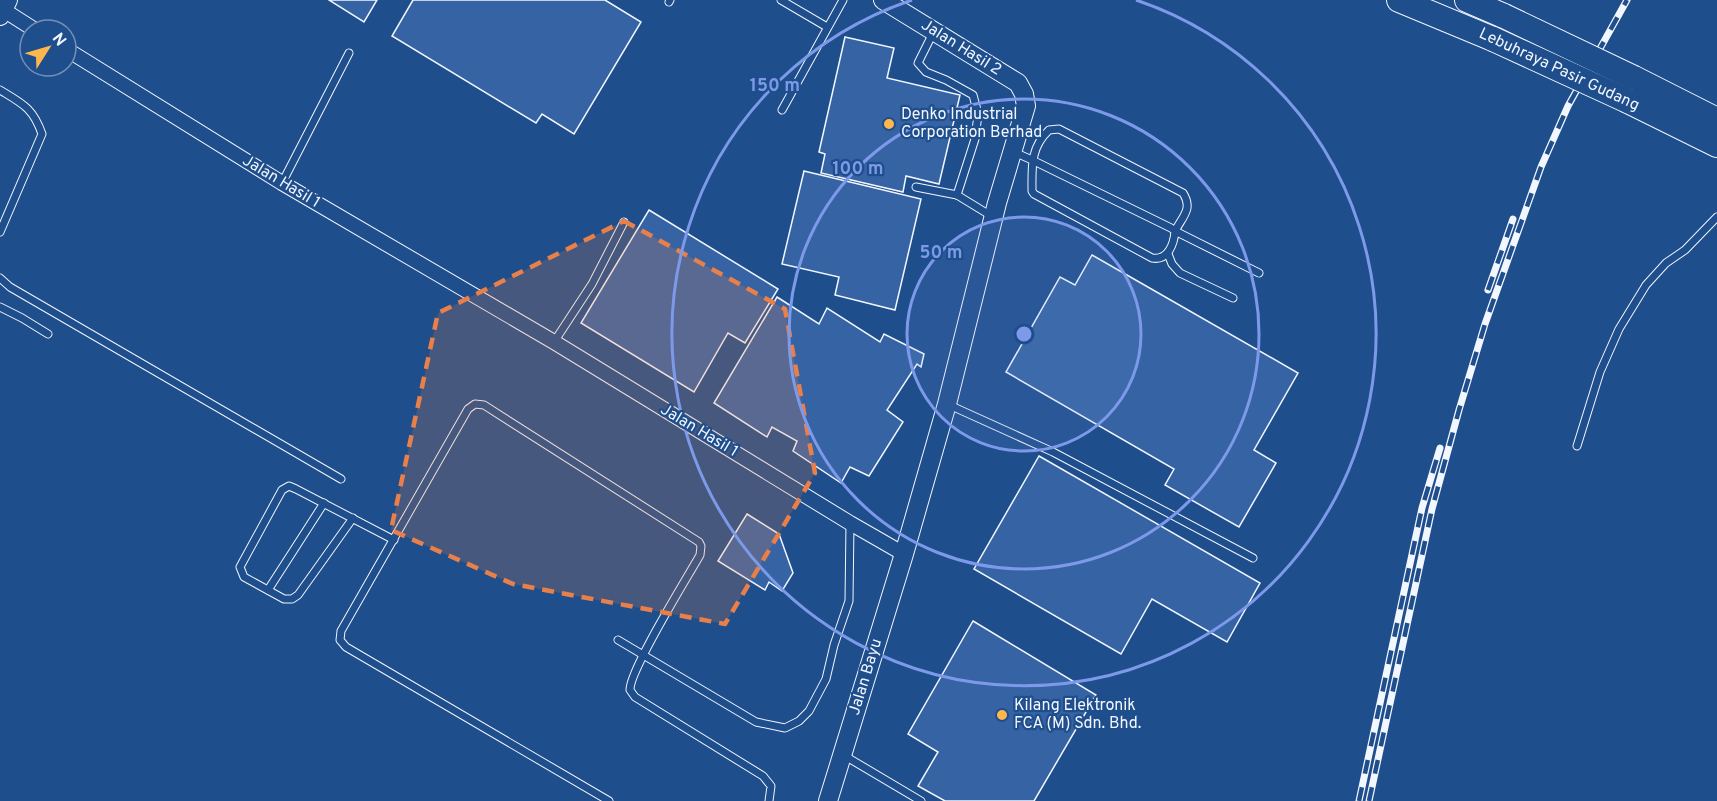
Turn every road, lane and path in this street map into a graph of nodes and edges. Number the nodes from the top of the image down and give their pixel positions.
1 (781, 0) edge
2 (843, 0) edge
3 (883, 0) edge
4 (1399, 0) edge
5 (1467, 0) edge
6 (3, 8) edge
7 (18, 18) edge
8 (827, 27) junction
9 (934, 31) junction
10 (349, 53) dead end
11 (78, 56) edge
12 (0, 90) edge
13 (782, 110) dead end
14 (1717, 120) edge
15 (1717, 146) edge
16 (1012, 152) junction
17 (1032, 160) junction
18 (282, 183) junction
19 (916, 188) dead end
20 (957, 195) junction
21 (1717, 217) edge
22 (994, 218) junction
23 (624, 222) dead end
24 (1174, 231) junction
25 (0, 232) edge
26 (1168, 254) junction
27 (1259, 273) dead end
28 (0, 278) edge
29 (1233, 298) dead end
30 (0, 307) edge
31 (48, 334) dead end
32 (554, 342) junction
33 (947, 404) junction
34 (1577, 446) dead end
35 (341, 479) dead end
36 (324, 503) junction
37 (352, 518) junction
38 (850, 523) junction
39 (393, 540) junction
40 (904, 554) junction
41 (1253, 558) dead end
42 (268, 590) junction
43 (618, 640) dead end
44 (644, 655) junction
45 (843, 754) junction
46 (609, 801) edge
47 (769, 801) edge
48 (828, 801) edge
49 (921, 801) edge

1 - 8 lane
2 - 8 lane
3 - 9 street, Jalan Hasil 2
4 - 15 highway, Lebuhraya Pasir Gudang, bridge
5 - 14 highway, Lebuhraya Pasir Gudang, bridge
6 - 7 street
8 - 13 lane
9 - 16 street, Jalan Hasil 2
9 - 20 lane
10 - 18 lane
11 - 18 street, Jalan Hasil 1
12 - 25 lane
16 - 17 lane
16 - 22 street
17 - 24 lane
17 - 24 lane
17 - 26 lane
18 - 32 street, Jalan Hasil 1
19 - 20 lane
20 - 22 lane
21 - 34 lane
22 - 33 street
23 - 32 lane
24 - 26 lane
24 - 27 lane
26 - 29 lane
28 - 35 lane
30 - 31 lane
32 - 38 street, Jalan Hasil 1
33 - 40 street
33 - 41 lane
36 - 37 lane
36 - 42 lane
36 - 42 lane
37 - 39 lane
37 - 42 lane
38 - 40 street, Jalan Hasil 1
38 - 44 lane
39 - 44 lane
39 - 46 lane
40 - 45 street, Jalan Bayu
43 - 44 lane
44 - 47 lane
45 - 48 street, Jalan Bayu
45 - 49 lane

